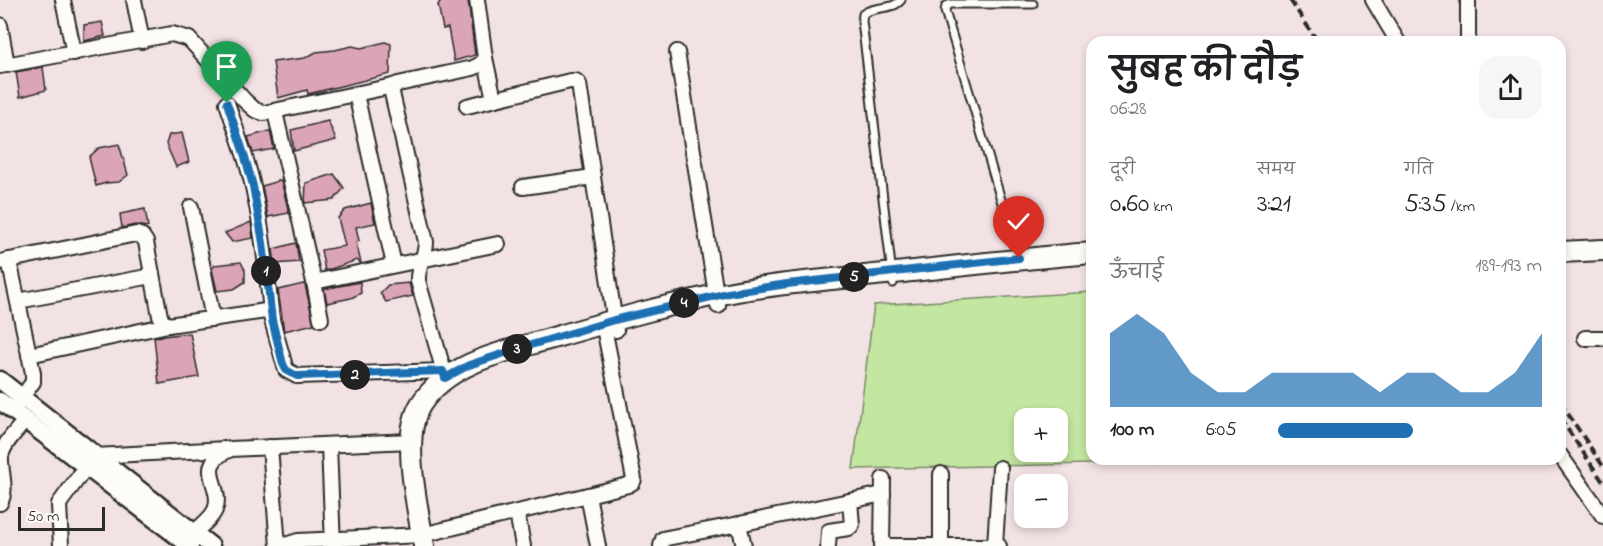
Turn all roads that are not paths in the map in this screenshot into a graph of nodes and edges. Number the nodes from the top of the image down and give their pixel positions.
1 (63, 0) edge
2 (134, 0) edge
3 (477, 0) edge
4 (901, 0) edge
5 (1373, 0) edge
6 (1468, 0) edge
7 (1033, 4) dead end
8 (0, 25) edge
9 (1394, 36) edge
10 (1468, 36) edge
11 (142, 41) junction
12 (677, 52) dead end
13 (74, 53) junction
14 (486, 58) junction
15 (4, 66) edge
16 (393, 86) junction
17 (356, 94) junction
18 (494, 99) junction
19 (227, 103) dead end
20 (467, 106) dead end
21 (275, 112) junction
22 (593, 177) junction
23 (523, 187) dead end
24 (191, 207) dead end
25 (498, 244) dead end
26 (1603, 250) edge
27 (1566, 252) edge
28 (1086, 254) edge
29 (4, 261) edge
30 (422, 261) junction
31 (1019, 264) junction
32 (1086, 264) edge
33 (394, 265) junction
34 (152, 276) junction
35 (893, 278) junction
36 (314, 282) junction
37 (18, 301) junction
38 (717, 301) junction
39 (213, 319) junction
40 (321, 319) dead end
41 (272, 320) junction
42 (168, 325) junction
43 (612, 328) junction
44 (1585, 338) dead end
45 (1603, 338) edge
46 (29, 355) junction
47 (445, 379) junction
48 (0, 380) edge
49 (15, 407) edge
50 (411, 441) junction
51 (328, 444) junction
52 (270, 447) junction
53 (231, 448) junction
54 (91, 461) junction
55 (1566, 464) edge
56 (1000, 468) dead end
57 (941, 474) dead end
58 (883, 479) dead end
59 (883, 494) junction
60 (588, 495) junction
61 (850, 501) junction
62 (0, 503) edge
63 (517, 512) junction
64 (1603, 516) edge
65 (740, 524) junction
66 (429, 540) edge
67 (186, 541) edge
68 (333, 542) edge
69 (941, 545) edge
70 (62, 546) edge
71 (211, 546) edge
72 (280, 546) edge
73 (524, 546) edge
74 (598, 546) edge
75 (661, 546) edge
76 (744, 546) edge
77 (828, 546) edge
78 (882, 546) edge
79 (889, 546) edge
80 (997, 546) edge

1 - 13 street
2 - 11 street
3 - 14 street
4 - 35 lane
5 - 9 street
6 - 10 street
7 - 31 lane
8 - 15 street
11 - 13 street
11 - 21 street
12 - 38 street
13 - 15 street
14 - 16 street
14 - 18 street
16 - 17 street
16 - 30 street
17 - 21 street
17 - 33 street
18 - 20 street
18 - 22 street
19 - 41 street
21 - 36 street
22 - 23 street
22 - 43 street
24 - 39 street
25 - 30 street
26 - 27 main road
28 - 31 main road
29 - 34 street
29 - 37 street
30 - 33 street
30 - 47 street
31 - 32 main road
31 - 35 main road
33 - 36 street
34 - 37 street
34 - 42 street
35 - 38 main road
36 - 40 street
37 - 46 street
38 - 43 main road
39 - 41 street
39 - 42 street
41 - 47 street
42 - 46 street
43 - 47 main road
43 - 60 street
44 - 45 street
46 - 49 street
47 - 50 main road
47 - 66 main road
48 - 49 street
49 - 54 street
49 - 62 street
50 - 51 street
50 - 66 main road
51 - 52 street
51 - 68 street
52 - 53 street
52 - 72 street
53 - 54 street
53 - 67 street
54 - 67 street
54 - 70 street
55 - 64 street
56 - 80 street
57 - 69 street
58 - 59 street
59 - 61 street
59 - 78 street
60 - 63 street
60 - 74 street
61 - 65 street
61 - 77 street
63 - 66 street
63 - 73 street
65 - 75 street
65 - 76 street
66 - 68 street
67 - 71 street
68 - 72 street
69 - 79 street
69 - 80 street

